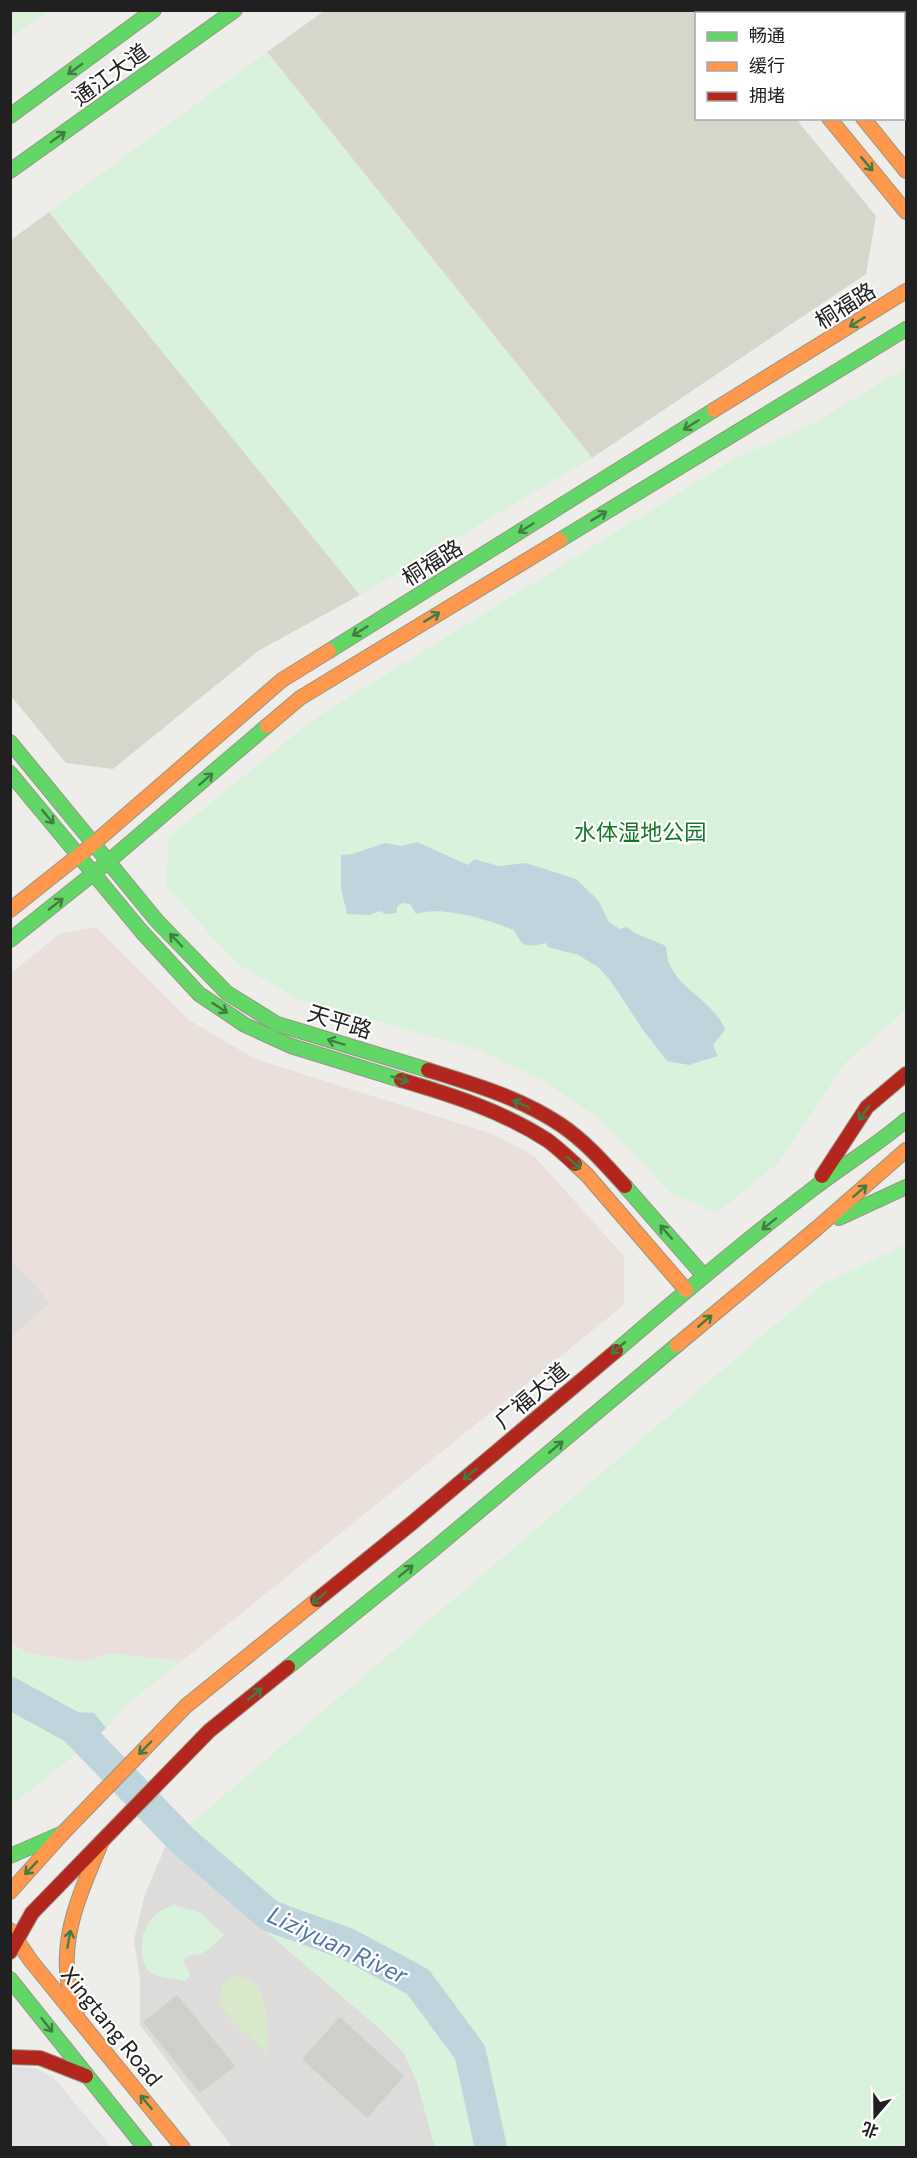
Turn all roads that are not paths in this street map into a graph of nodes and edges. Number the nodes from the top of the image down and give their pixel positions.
1 (147, 10) edge
2 (154, 10) edge
3 (235, 10) edge
4 (122, 34) junction
5 (10, 116) edge
6 (832, 120) edge
7 (865, 120) edge
8 (10, 171) edge
9 (906, 171) edge
10 (906, 212) edge
11 (906, 291) edge
12 (906, 329) edge
13 (10, 742) edge
14 (10, 772) edge
15 (93, 844) junction
16 (80, 855) junction
17 (109, 861) junction
18 (95, 873) junction
19 (10, 910) edge
20 (10, 940) edge
21 (906, 1074) edge
22 (906, 1120) edge
23 (906, 1150) edge
24 (815, 1187) junction
25 (906, 1187) edge
26 (816, 1229) junction
27 (704, 1276) junction
28 (686, 1290) junction
29 (63, 1833) junction
30 (102, 1841) junction
31 (10, 1856) edge
32 (10, 1892) edge
33 (12, 1940) edge
34 (10, 1979) edge
35 (78, 2016) junction
36 (10, 2057) edge
37 (87, 2076) junction
38 (145, 2148) edge
39 (183, 2148) edge

1 - 4 street, 通江大道
2 - 4 street, 通江大道
8 -> 3 street, 通江大道
4 -> 5 street, 通江大道
6 -> 10 street
7 - 9 street
11 -> 15 street, 桐福路
17 -> 12 street
13 - 15 street, 天平路
14 -> 16 street, 天平路
15 - 16 street, 桐福路
15 - 17 street, 天平路
16 - 18 street, 天平路
16 - 19 street, 桐福路
17 - 18 street
27 -> 17 street, 天平路
20 -> 18 street
18 -> 28 street, 天平路
21 -> 24 street
22 - 24 street, 广福大道
26 -> 23 street
24 -> 27 street, 广福大道
25 - 26 street
30 -> 26 street
27 - 28 street, 广福大道
28 -> 29 street, 广福大道
29 - 31 street
29 -> 32 street
30 - 33 street
35 -> 30 street
33 - 35 street, Xingtang Road
34 -> 37 street
39 -> 35 street, Xingtang Road
36 - 37 street
37 - 38 street

